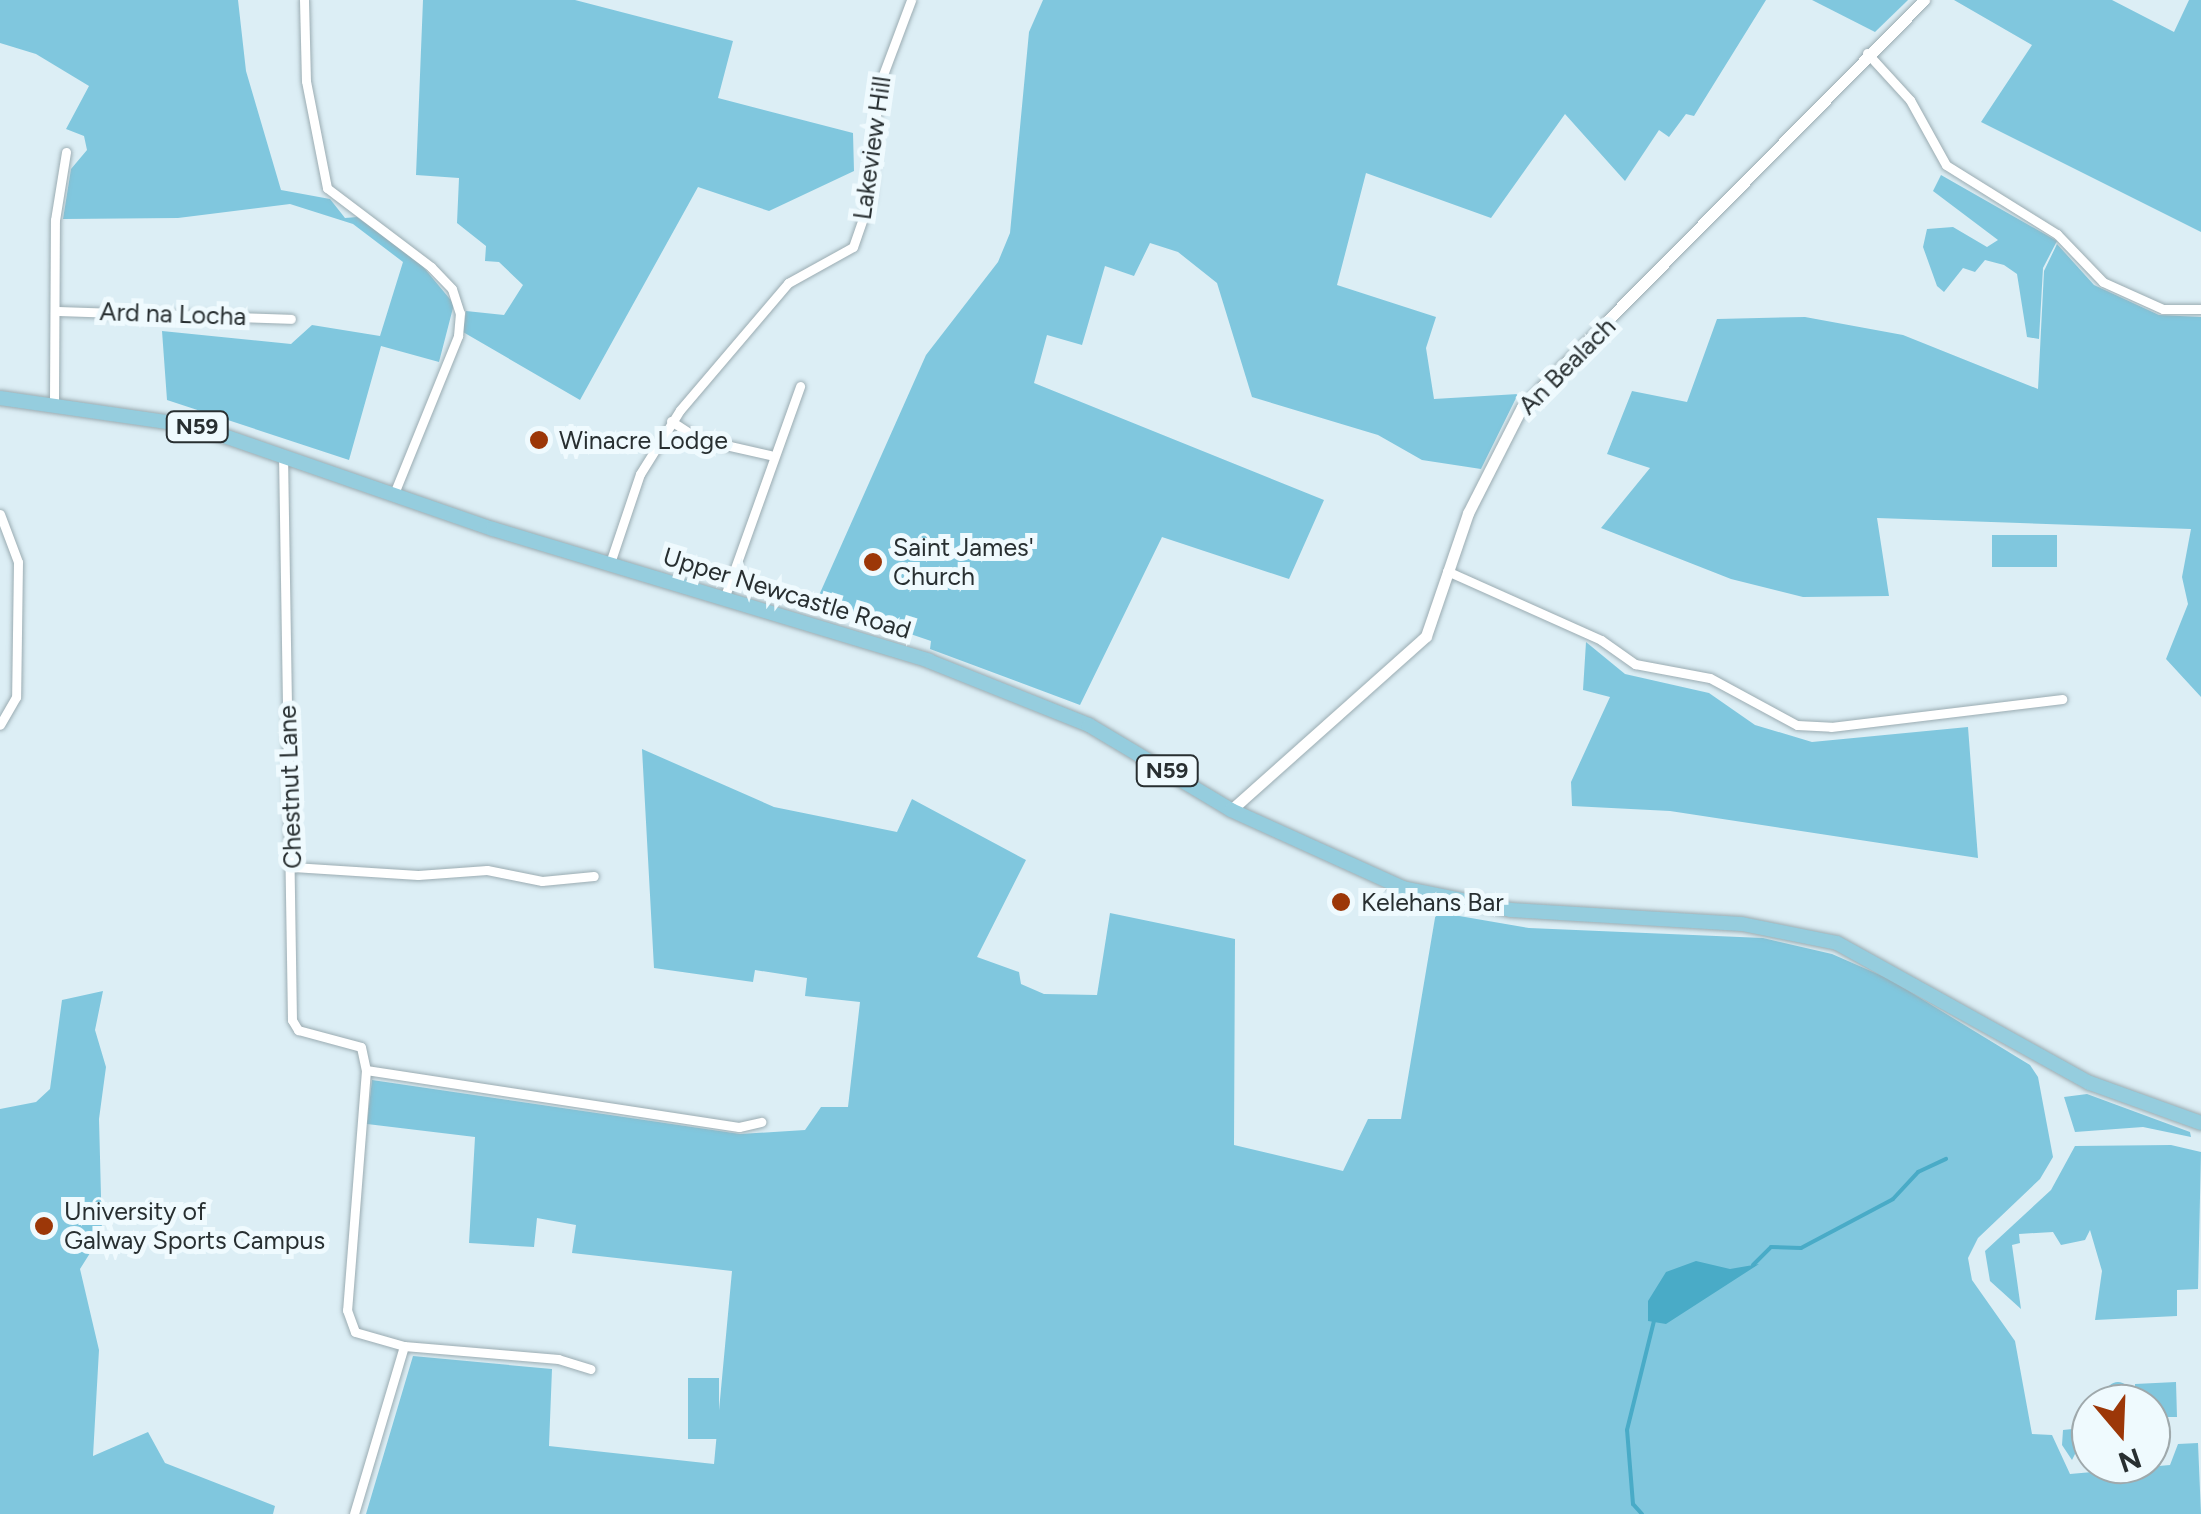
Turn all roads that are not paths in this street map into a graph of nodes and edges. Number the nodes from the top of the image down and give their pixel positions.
1 (304, 0) edge
2 (910, 0) edge
3 (1924, 0) edge
4 (1866, 53) junction
5 (66, 152) dead end
6 (2201, 308) edge
7 (55, 311) junction
8 (290, 319) dead end
9 (800, 386) dead end
10 (0, 398) edge
11 (54, 401) junction
12 (671, 422) junction
13 (283, 451) junction
14 (770, 455) junction
15 (395, 492) junction
16 (0, 514) edge
17 (610, 563) junction
18 (1447, 571) junction
19 (725, 596) junction
20 (2062, 699) dead end
21 (0, 726) edge
22 (1231, 810) junction
23 (293, 867) junction
24 (594, 876) dead end
25 (366, 1070) junction
26 (760, 1122) dead end
27 (2201, 1124) edge
28 (404, 1346) junction
29 (591, 1369) dead end
30 (354, 1514) edge

1 - 15 street
2 - 12 street, Lakeview Hill
3 - 4 street, An Bealach
4 - 6 street
4 - 18 street, An Bealach
5 - 7 street
7 - 8 street, Ard na Locha
7 - 11 street
9 - 14 street
10 - 11 main road, Upper Newcastle Road / N59
11 - 13 main road, Upper Newcastle Road / N59
12 - 14 street
12 - 17 street, Lakeview Hill
13 - 15 main road, Upper Newcastle Road / N59
13 - 23 street, Chestnut Lane
14 - 19 street
15 - 17 main road, Upper Newcastle Road / N59
16 - 21 street
17 - 19 main road, Upper Newcastle Road / N59
18 - 20 street
18 - 22 street, An Bealach
19 - 22 main road, Upper Newcastle Road / N59
22 - 27 main road, Upper Newcastle Road / N59
23 - 24 street
23 - 25 street, Chestnut Lane
25 - 26 street
25 - 28 street
28 - 29 street
28 - 30 street

